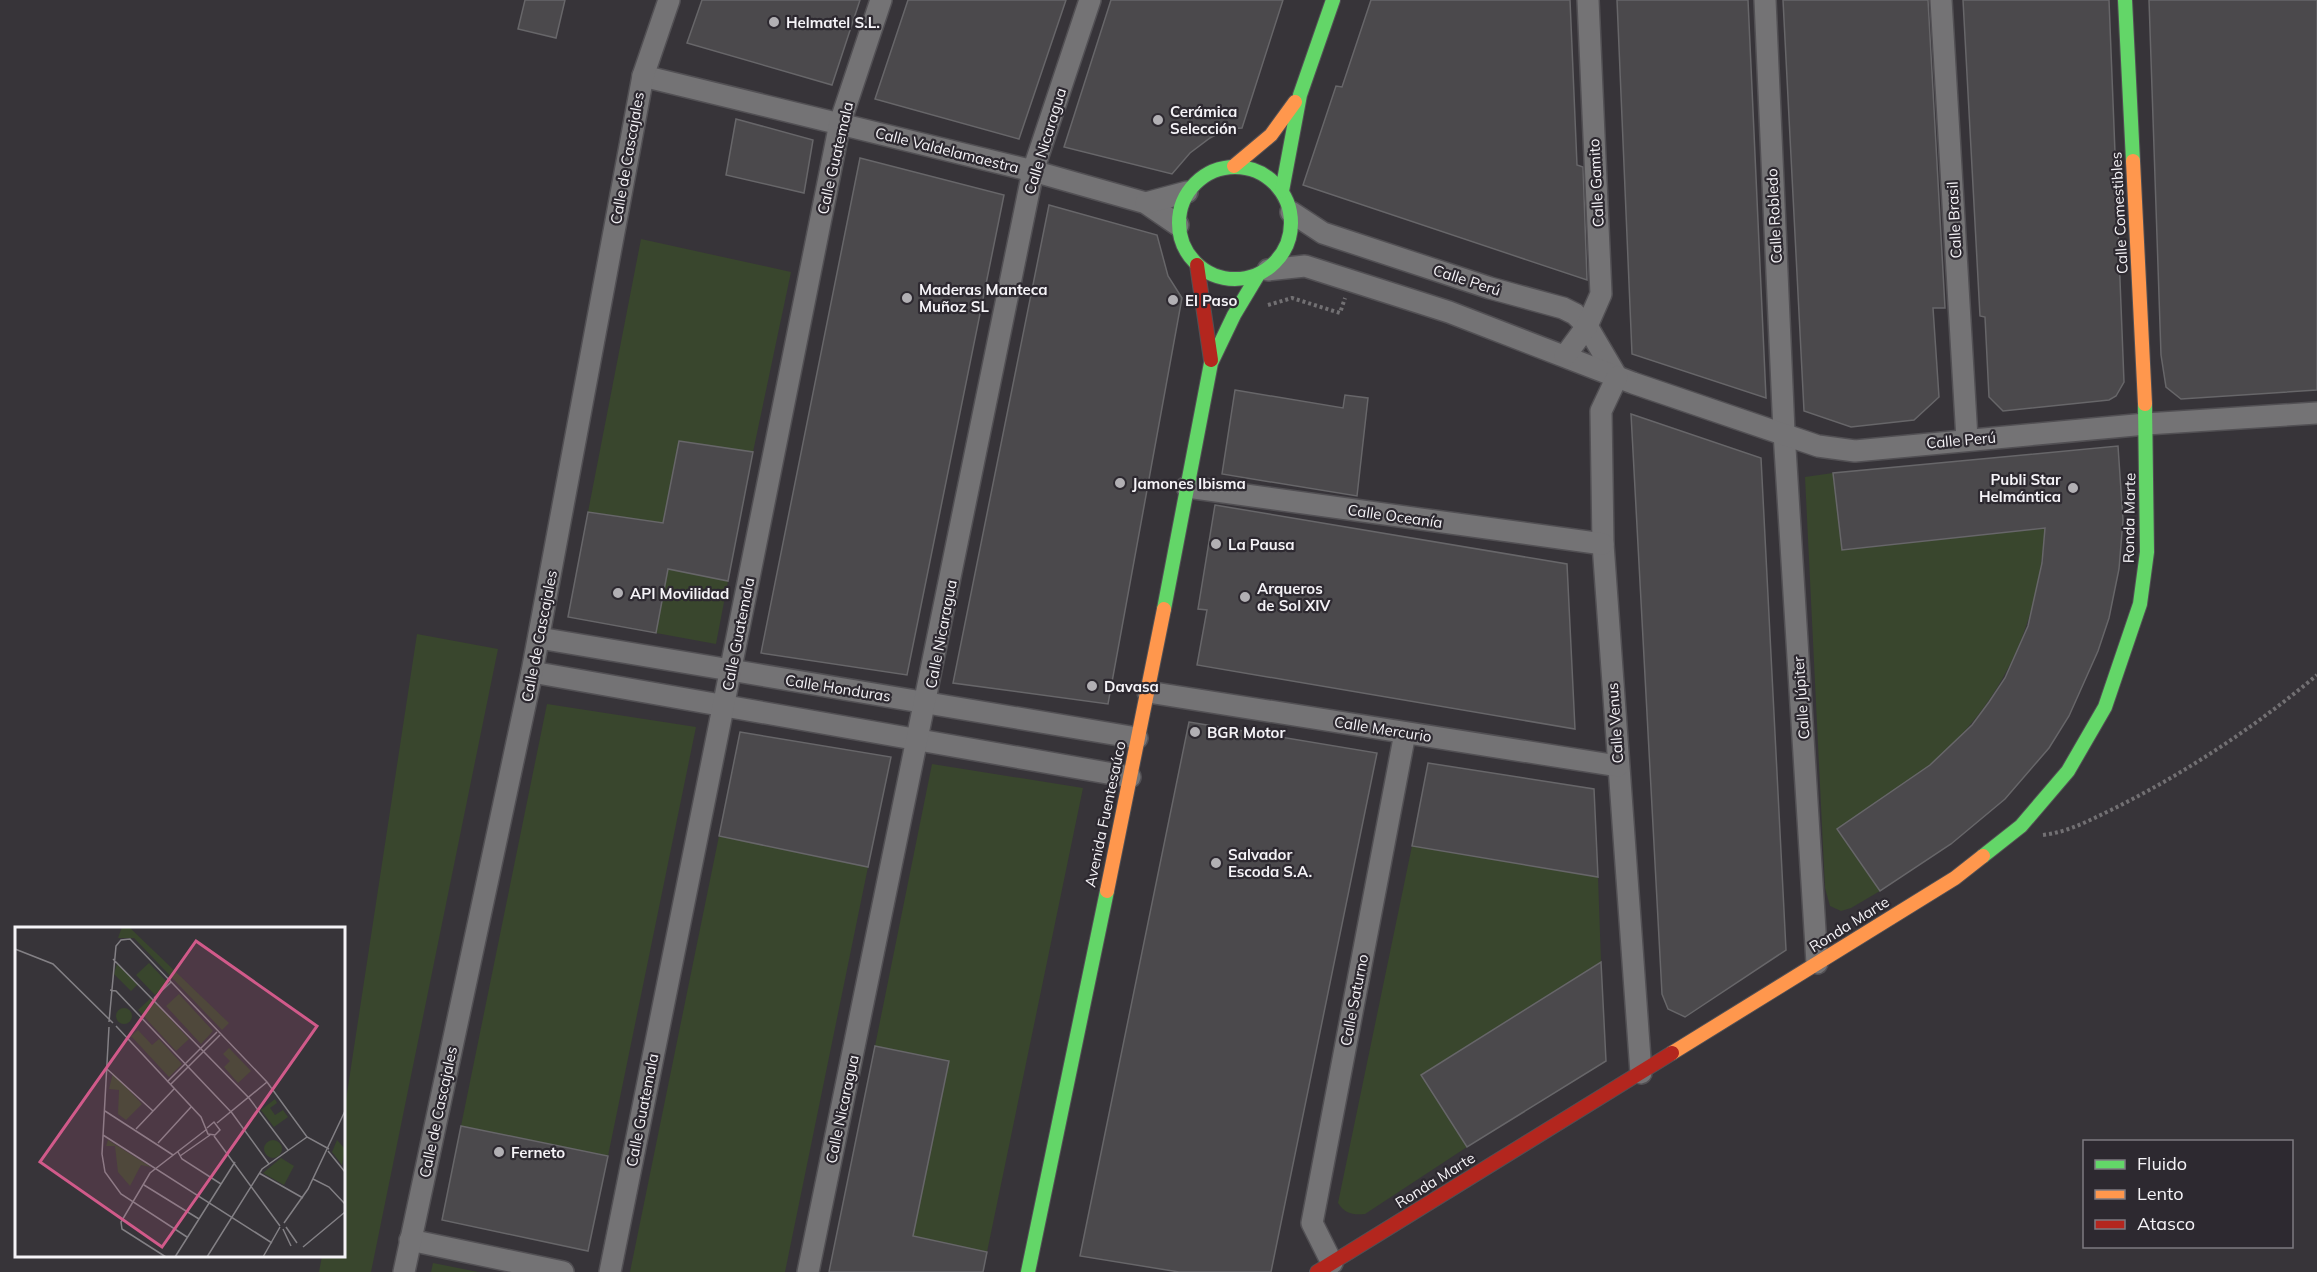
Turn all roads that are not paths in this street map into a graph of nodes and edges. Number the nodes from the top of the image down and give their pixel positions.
1 (669, 0) edge
2 (881, 0) edge
3 (1090, 0) edge
4 (1333, 0) edge
5 (1588, 0) edge
6 (1765, 0) edge
7 (1941, 0) edge
8 (2125, 0) edge
9 (643, 76) junction
10 (1300, 95) junction
11 (840, 123) junction
12 (1234, 166) junction
13 (1033, 171) junction
14 (1282, 191) junction
15 (1187, 192) junction
16 (1146, 203) junction
17 (1290, 212) junction
18 (1178, 225) junction
19 (1197, 265) junction
20 (1263, 272) junction
21 (1587, 326) junction
22 (1565, 356) junction
23 (1211, 363) junction
24 (1617, 377) junction
25 (2317, 413) edge
26 (2146, 424) junction
27 (1784, 432) junction
28 (1967, 440) junction
29 (1187, 487) junction
30 (1603, 544) junction
31 (539, 638) junction
32 (731, 670) junction
33 (532, 672) junction
34 (1148, 692) junction
35 (927, 703) junction
36 (724, 705) junction
37 (1405, 733) junction
38 (1137, 738) junction
39 (918, 739) junction
40 (1618, 766) junction
41 (1130, 777) junction
42 (1817, 963) junction
43 (1641, 1073) junction
44 (410, 1240) junction
45 (1325, 1267) edge
46 (404, 1272) edge
47 (563, 1272) edge
48 (609, 1272) edge
49 (808, 1272) edge
50 (1028, 1272) edge

1 - 9 street, Calle de Cascajales
2 - 11 street, Calle Guatemala
3 - 13 street, Calle Nicaragua
4 - 10 street
5 - 21 street, Calle Gamito
6 - 27 street, Calle Robledo
7 - 28 street, Calle Brasil
8 - 26 street, Calle Comestibles
9 - 11 street, Calle Valdelamaestra
9 - 31 street, Calle de Cascajales
10 - 12 street
10 - 14 street
11 - 13 street, Calle Valdelamaestra
11 - 32 street, Calle Guatemala
12 - 14 street
12 - 15 street
13 - 16 street, Calle Valdelamaestra
13 - 35 street, Calle Nicaragua
14 - 17 street
15 - 16 street
15 - 18 street
16 - 18 street, Calle Valdelamaestra
17 - 20 street
17 - 21 street, Calle Perú
18 - 19 street
19 - 20 street
19 - 23 street, Avenida Fuentesaúco
20 - 22 street, Calle Perú
20 - 23 street, Avenida Fuentesaúco
21 - 22 street, Calle Gamito
21 - 24 street, Calle Perú
22 - 24 street, Calle Perú
23 - 29 street, Avenida Fuentesaúco
24 - 27 street, Calle Perú
24 - 30 street, Calle Venus
25 - 26 street, Calle Perú
26 - 28 street, Calle Perú
26 - 42 street, Ronda Marte
27 - 28 street, Calle Perú
27 - 42 street, Calle Júpiter
29 - 30 street, Calle Oceanía
29 - 34 street, Avenida Fuentesaúco
30 - 40 street, Calle Venus
31 - 32 street, Calle Honduras
31 - 33 street, Calle de Cascajales
32 - 35 street, Calle Honduras
32 - 36 street, Calle Guatemala
33 - 36 street
33 - 44 street, Calle de Cascajales
34 - 37 street, Calle Mercurio
34 - 38 street, Avenida Fuentesaúco
35 - 38 street, Calle Honduras
35 - 39 street, Calle Nicaragua
36 - 39 street
36 - 48 street, Calle Guatemala
37 - 40 street, Calle Mercurio
37 - 45 street, Calle Saturno
38 - 41 street, Avenida Fuentesaúco
39 - 41 street
39 - 49 street, Calle Nicaragua
40 - 43 street, Calle Venus
41 - 50 street, Avenida Fuentesaúco
42 - 43 street, Ronda Marte
43 - 45 street, Ronda Marte
44 - 46 street, Calle de Cascajales
44 - 47 street

